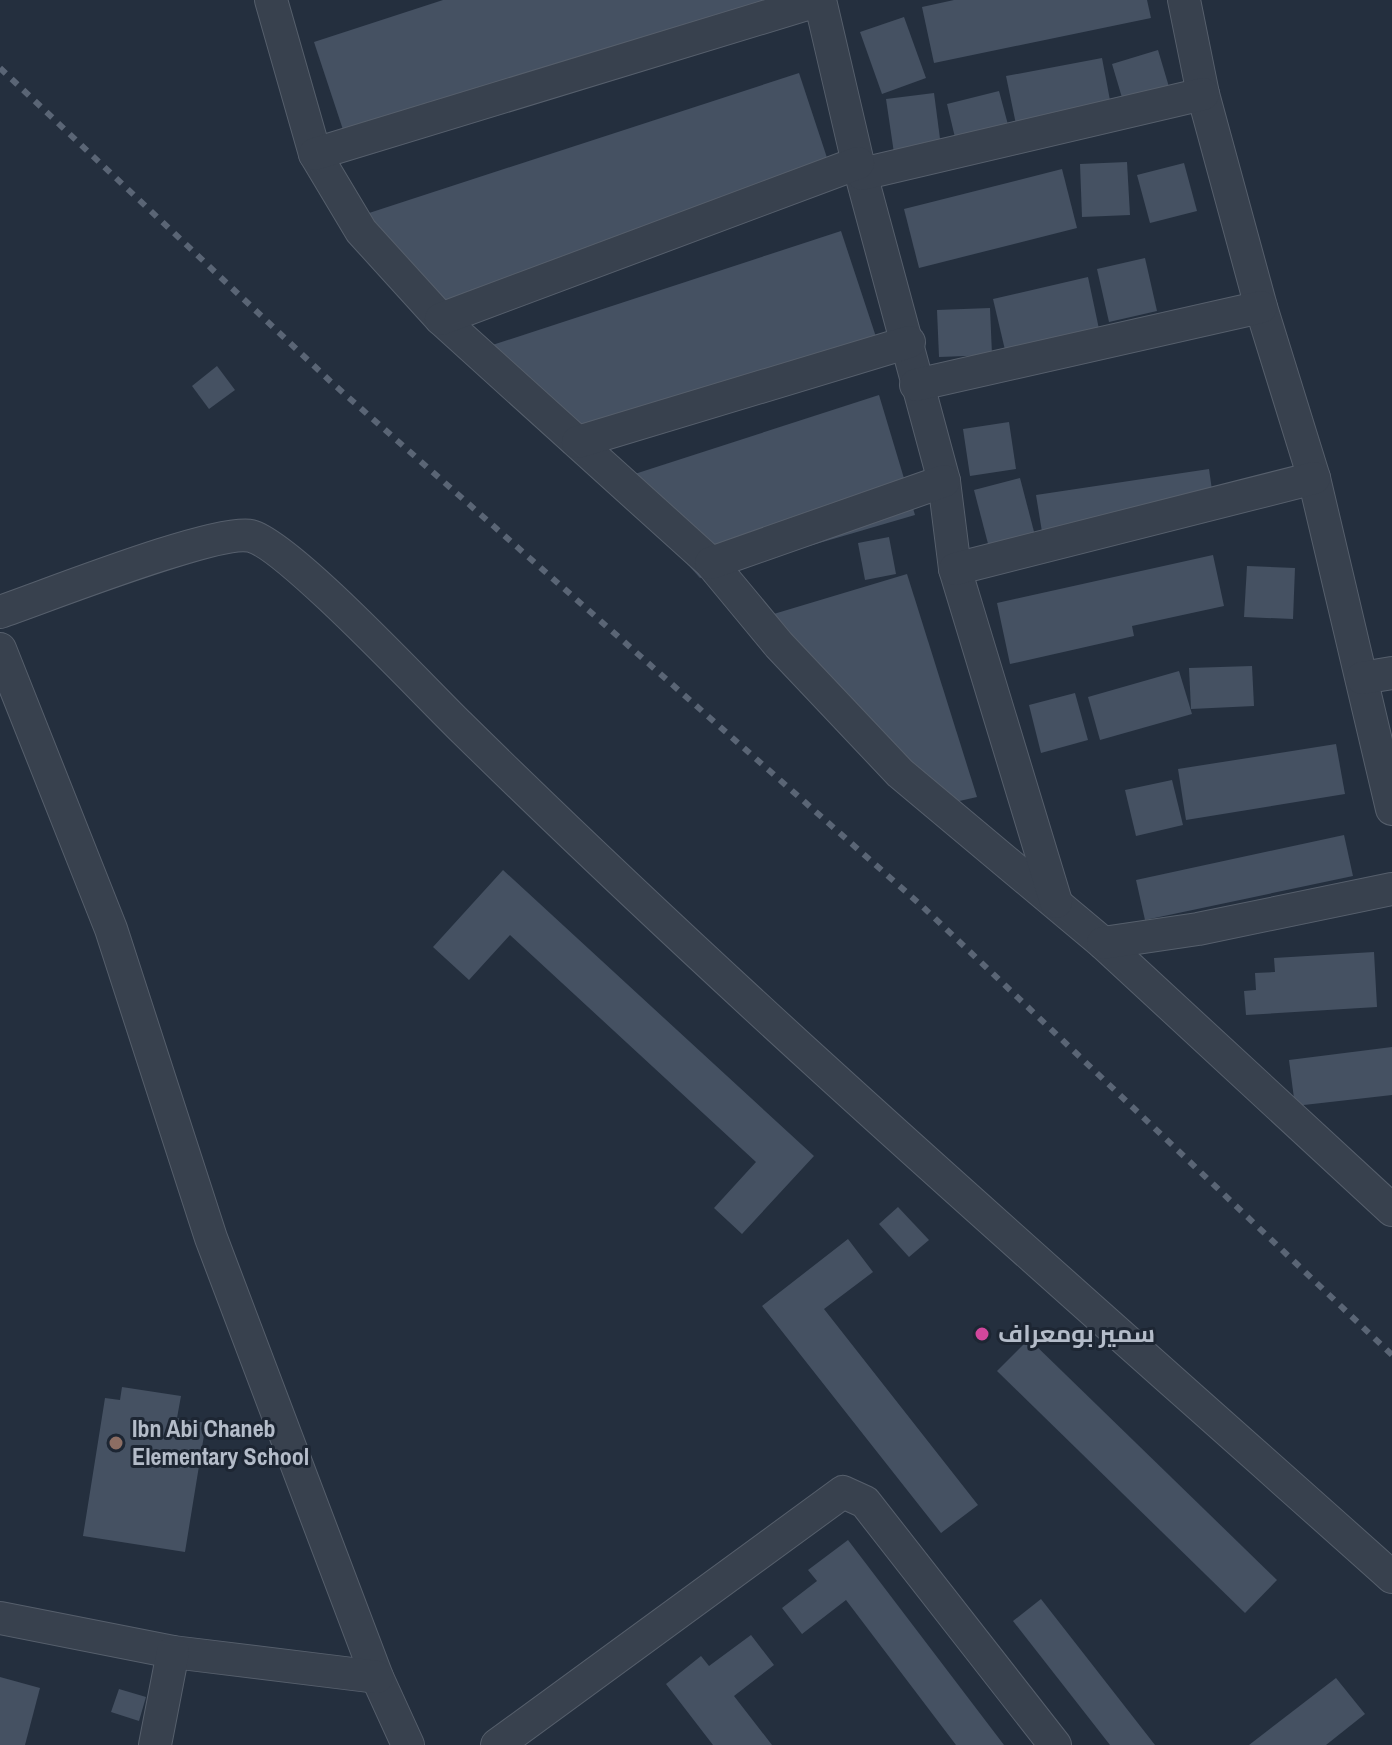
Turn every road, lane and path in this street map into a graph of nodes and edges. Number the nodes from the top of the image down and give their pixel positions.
1 (1184, 0) edge
2 (274, 1) edge
3 (1203, 94) junction
4 (315, 154) junction
5 (860, 168) junction
6 (1261, 307) junction
7 (441, 319) junction
8 (909, 342) junction
9 (916, 385) junction
10 (578, 442) junction
11 (1314, 478) junction
12 (944, 481) junction
13 (711, 563) junction
14 (955, 569) junction
15 (0, 612) edge
16 (0, 649) edge
17 (1377, 676) edge
18 (1392, 809) edge
19 (1392, 889) edge
20 (1056, 902) junction
21 (1103, 943) junction
22 (1392, 1210) edge
23 (1392, 1577) edge
24 (0, 1618) edge
25 (173, 1652) junction
26 (377, 1677) junction
27 (155, 1745) edge
28 (408, 1745) edge
29 (497, 1745) edge
30 (1055, 1745) edge

1 - 3 street
2 - 4 street
3 - 5 street
3 - 6 street
4 - 5 street
4 - 7 street
5 - 7 street
5 - 8 street
6 - 9 street
6 - 11 street
7 - 10 street
8 - 9 street
8 - 10 street
9 - 12 street
10 - 13 street
11 - 14 street
11 - 17 street
12 - 13 street
12 - 14 street
13 - 20 street
14 - 20 street
15 - 23 street
16 - 26 street
17 - 18 street
19 - 21 street
20 - 21 street
21 - 22 street
24 - 25 street
25 - 26 street
25 - 27 street
26 - 28 street
29 - 30 street

